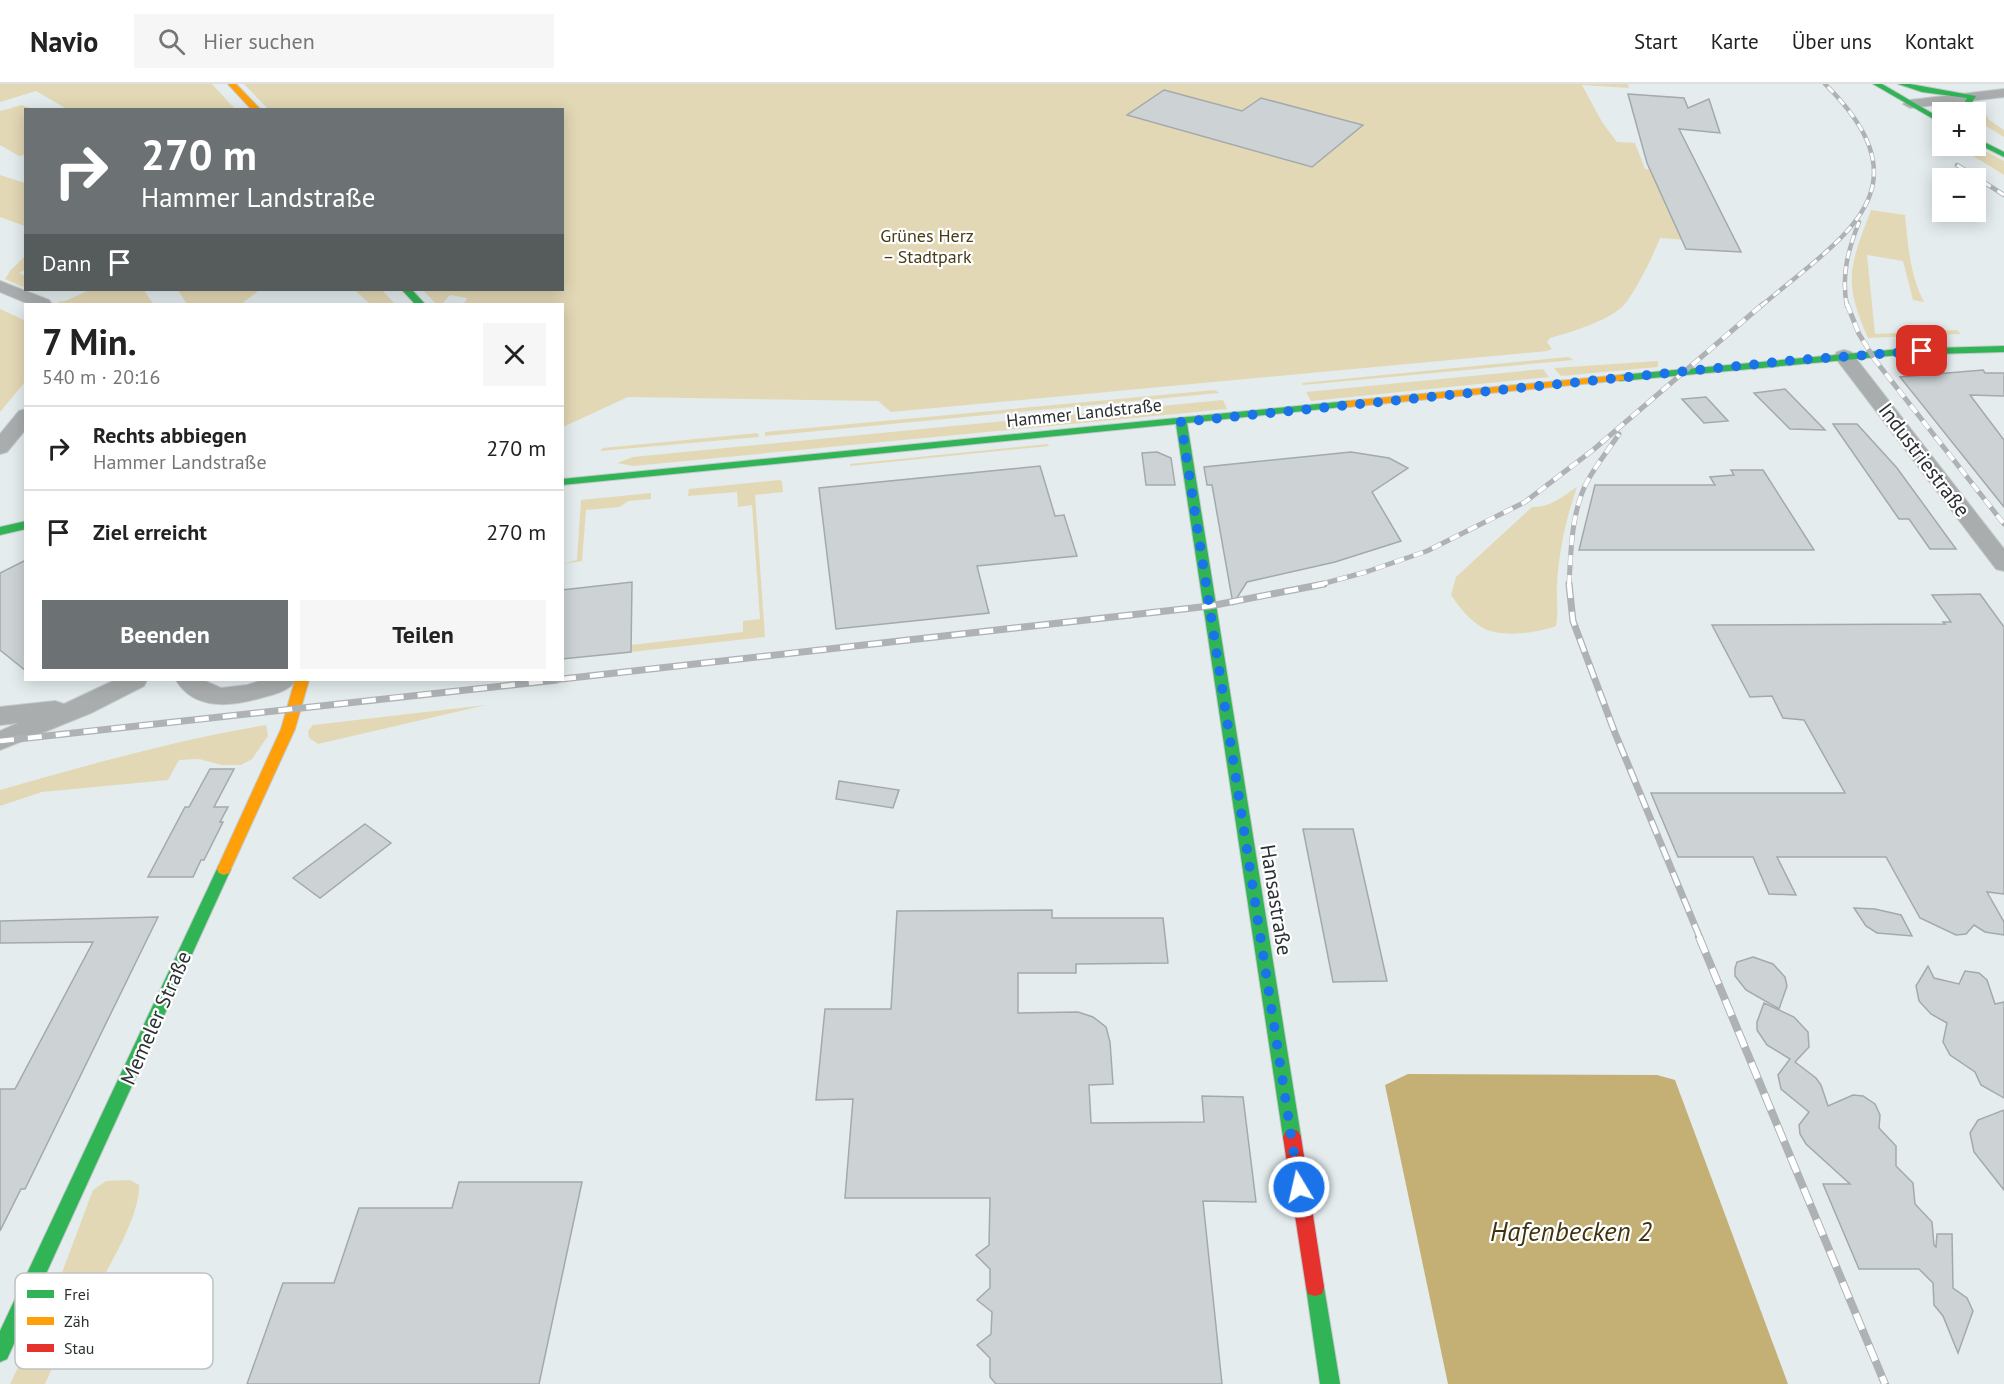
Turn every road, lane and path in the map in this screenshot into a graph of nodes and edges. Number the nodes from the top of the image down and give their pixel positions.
1 (232, 84) edge
2 (1877, 84) edge
3 (1894, 84) edge
4 (1902, 84) edge
5 (2004, 93) edge
6 (1972, 96) junction
7 (1926, 102) junction
8 (1968, 102) edge
9 (1910, 104) junction
10 (1932, 105) edge
11 (255, 108) edge
12 (1932, 116) edge
13 (1986, 135) edge
14 (1986, 140) edge
15 (2004, 142) edge
16 (2004, 155) edge
17 (0, 286) edge
18 (408, 291) edge
19 (41, 303) edge
20 (419, 303) edge
21 (2004, 349) edge
22 (1844, 356) junction
23 (24, 418) edge
24 (1181, 422) junction
25 (0, 448) edge
26 (564, 482) edge
27 (24, 526) edge
28 (0, 534) edge
29 (24, 538) edge
30 (2004, 564) edge
31 (133, 681) edge
32 (189, 681) edge
33 (281, 681) edge
34 (302, 681) edge
35 (82, 707) junction
36 (0, 716) edge
37 (0, 741) edge
38 (37, 1273) edge
39 (15, 1320) edge
40 (0, 1352) edge
41 (1330, 1384) edge

1 - 11 main road
2 - 9 main road
3 - 7 main road
4 - 6 main road
5 - 6 street
6 - 7 street
6 - 8 main road
7 - 9 street
7 - 10 main road
9 - 12 main road
13 - 15 main road
14 - 16 main road
17 - 19 street
18 - 20 main road
21 - 22 main road, Hammer Landstraße
22 - 24 main road, Hammer Landstraße
22 - 30 street, Industriestraße
23 - 25 street
24 - 26 main road, Hammer Landstraße
24 - 41 main road, Hansastraße
27 - 28 main road
28 - 29 main road
31 - 35 street
32 - 33 street
34 - 38 main road, Memeler Straße
35 - 36 street
35 - 37 street
39 - 40 main road, Memeler Straße

